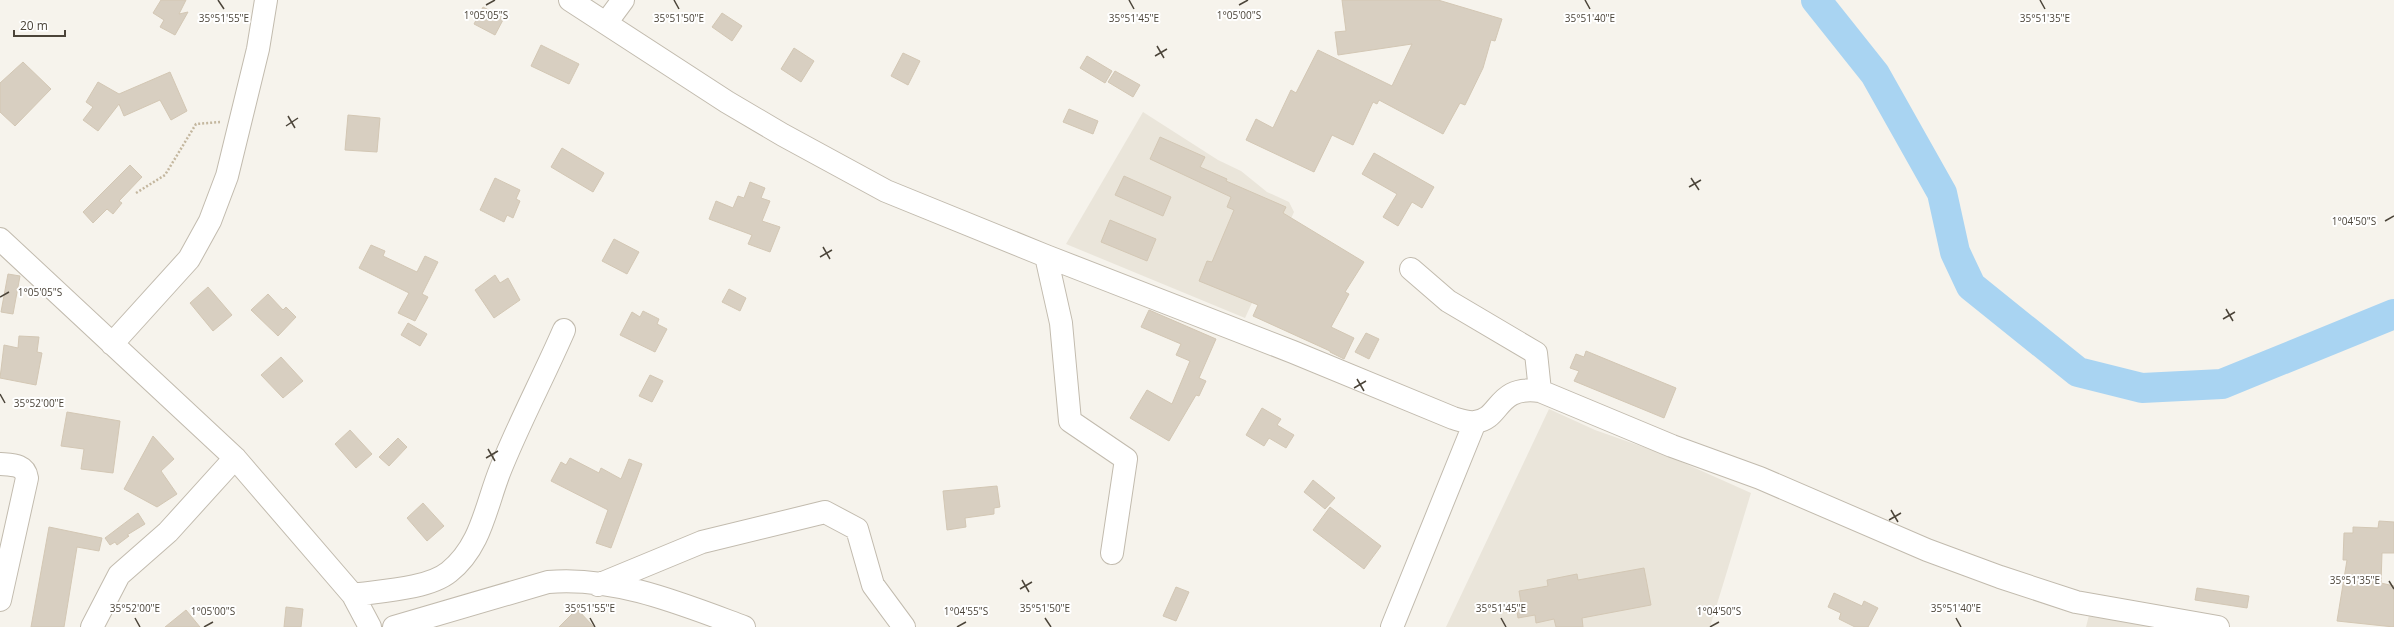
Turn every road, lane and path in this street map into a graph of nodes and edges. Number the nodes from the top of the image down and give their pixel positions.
1 (266, 0) edge
2 (570, 0) edge
3 (623, 0) edge
4 (606, 23) junction
5 (241, 120) junction
6 (136, 193) dead end
7 (0, 239) edge
8 (1046, 256) junction
9 (1411, 269) dead end
10 (564, 330) dead end
11 (112, 344) junction
12 (1540, 391) junction
13 (1475, 422) junction
14 (235, 458) junction
15 (0, 464) edge
16 (1112, 553) dead end
17 (598, 585) junction
18 (353, 595) junction
19 (0, 600) edge
20 (362, 623) edge
21 (2206, 626) edge
22 (92, 627) edge
23 (394, 627) edge
24 (744, 627) edge
25 (904, 627) edge
26 (1392, 627) edge

1 - 5 street
2 - 4 street
3 - 4 street
4 - 8 street
5 - 6 path
5 - 11 street
7 - 11 street
8 - 13 street
8 - 16 street
9 - 12 street
10 - 18 street
11 - 14 street
12 - 13 street
12 - 21 street
13 - 26 street
14 - 18 street
14 - 22 street
15 - 19 street
17 - 23 street
17 - 24 street
17 - 25 street
18 - 20 street

